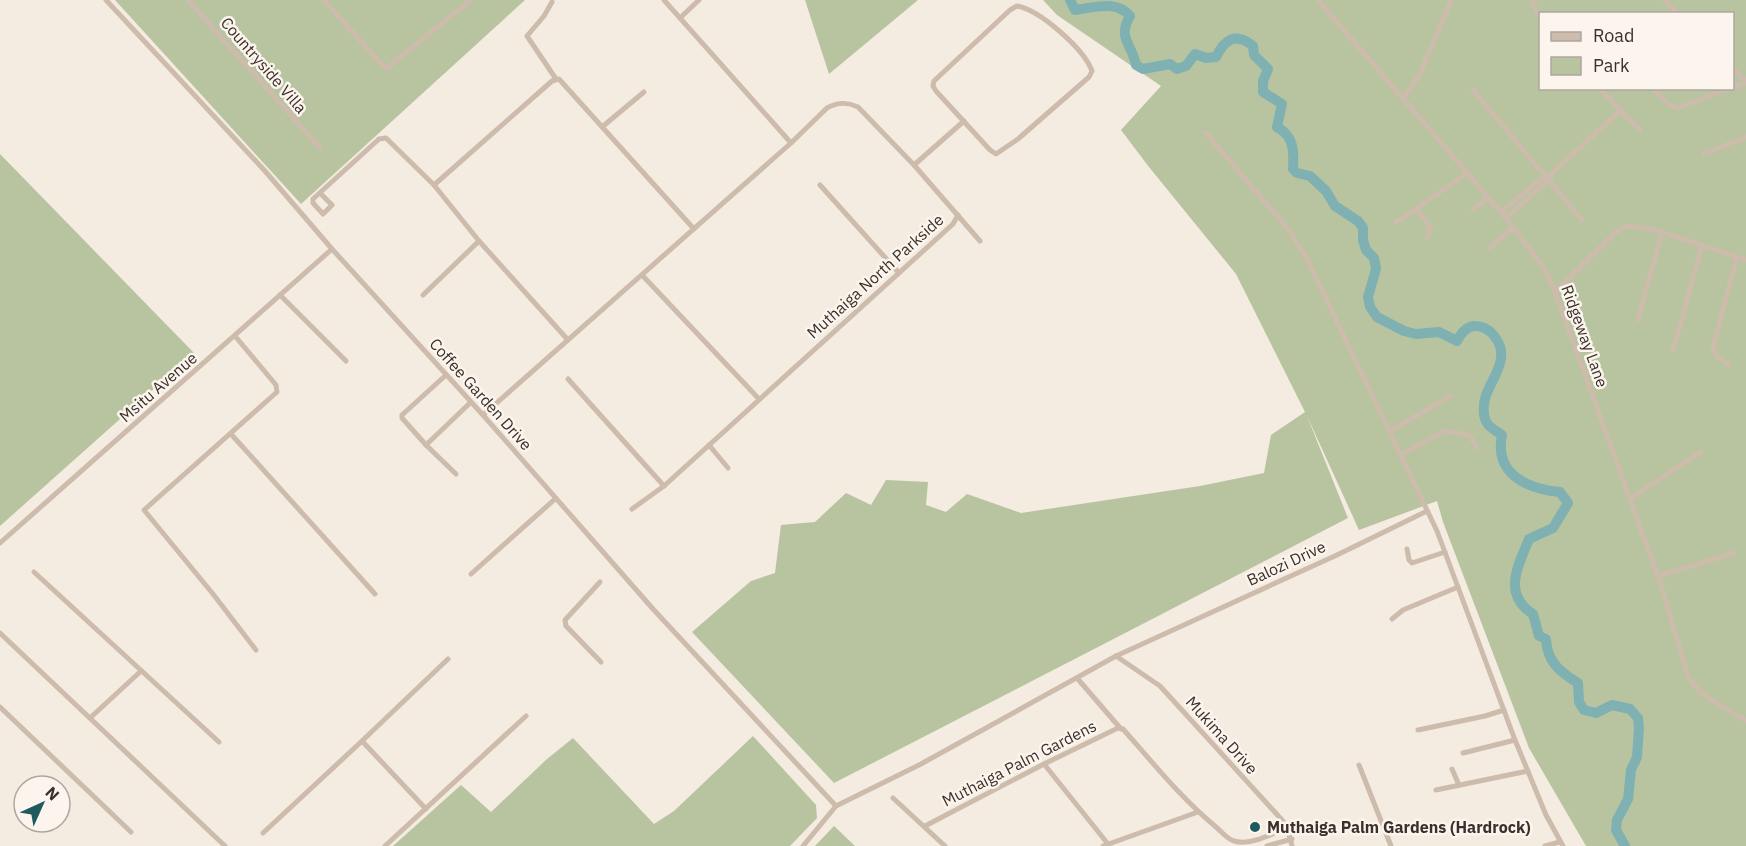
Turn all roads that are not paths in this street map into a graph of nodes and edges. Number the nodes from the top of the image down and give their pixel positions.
1 (106, 0) edge
2 (188, 0) edge
3 (324, 0) edge
4 (337, 0) edge
5 (471, 0) edge
6 (664, 0) edge
7 (699, 0) edge
8 (1318, 0) edge
9 (1451, 0) edge
10 (1532, 0) edge
11 (1664, 0) edge
12 (552, 2) dead end
13 (330, 6) junction
14 (1676, 12) edge
15 (1539, 16) edge
16 (680, 18) junction
17 (1734, 70) edge
18 (557, 79) junction
19 (1746, 82) edge
20 (1473, 90) dead end
21 (1601, 90) edge
22 (1654, 90) edge
23 (1727, 90) edge
24 (644, 92) dead end
25 (1403, 99) junction
26 (1620, 111) junction
27 (964, 122) junction
28 (602, 127) junction
29 (1640, 130) dead end
30 (1205, 132) dead end
31 (1746, 136) edge
32 (791, 143) junction
33 (320, 148) dead end
34 (1704, 154) dead end
35 (914, 165) junction
36 (1467, 173) junction
37 (1552, 173) junction
38 (1544, 175) junction
39 (1549, 180) junction
40 (434, 185) junction
41 (820, 185) dead end
42 (320, 193) dead end
43 (1488, 197) junction
44 (1416, 209) junction
45 (1473, 210) dead end
46 (1501, 212) junction
47 (958, 215) junction
48 (1506, 218) junction
49 (1582, 220) dead end
50 (1396, 222) dead end
51 (1514, 227) junction
52 (694, 229) junction
53 (1662, 232) junction
54 (1427, 237) dead end
55 (479, 241) junction
56 (980, 241) dead end
57 (1702, 246) junction
58 (1489, 248) dead end
59 (332, 249) junction
60 (1737, 257) junction
61 (1746, 260) edge
62 (899, 273) junction
63 (642, 275) junction
64 (1555, 292) junction
65 (280, 295) junction
66 (423, 295) dead end
67 (1638, 320) dead end
68 (235, 336) junction
69 (568, 340) junction
70 (1673, 350) dead end
71 (346, 361) dead end
72 (1730, 365) dead end
73 (446, 375) junction
74 (568, 379) dead end
75 (1451, 396) dead end
76 (759, 399) junction
77 (471, 402) junction
78 (483, 415) junction
79 (1390, 431) junction
80 (231, 434) junction
81 (426, 445) junction
82 (709, 445) junction
83 (1477, 448) dead end
84 (1701, 452) dead end
85 (1400, 454) junction
86 (728, 468) dead end
87 (456, 474) dead end
88 (664, 486) junction
89 (555, 499) junction
90 (1630, 499) junction
91 (632, 509) dead end
92 (1427, 511) junction
93 (0, 543) edge
94 (1407, 549) dead end
95 (1445, 552) junction
96 (1734, 553) dead end
97 (34, 572) dead end
98 (471, 574) dead end
99 (1658, 576) junction
100 (600, 582) dead end
101 (1458, 587) junction
102 (375, 594) dead end
103 (1392, 619) dead end
104 (1, 635) edge
105 (256, 650) dead end
106 (1116, 656) junction
107 (448, 659) dead end
108 (601, 662) dead end
109 (141, 671) junction
110 (1077, 678) junction
111 (0, 706) edge
112 (1504, 710) junction
113 (526, 716) dead end
114 (90, 718) junction
115 (1746, 721) edge
116 (1121, 729) junction
117 (1418, 730) dead end
118 (1515, 740) junction
119 (362, 741) junction
120 (219, 742) dead end
121 (1463, 753) dead end
122 (1044, 764) junction
123 (1359, 765) dead end
124 (1452, 769) dead end
125 (1528, 771) junction
126 (1459, 785) junction
127 (1436, 790) dead end
128 (892, 798) dead end
129 (836, 806) junction
130 (426, 809) junction
131 (1198, 812) junction
132 (926, 826) junction
133 (1287, 827) junction
134 (131, 832) dead end
135 (263, 833) dead end
136 (1292, 843) edge
137 (1562, 844) edge
138 (1106, 845) edge
139 (225, 846) edge
140 (385, 846) edge
141 (803, 846) edge
142 (945, 846) edge
143 (1267, 846) edge
144 (1391, 846) edge
145 (1545, 846) edge

1 - 59 street, Coffee Garden Drive
2 - 33 street, Countryside Villa
3 - 13 street
4 - 13 street
5 - 13 street
6 - 16 street
7 - 16 street
8 - 25 street, Ridgeway Lane
9 - 25 street
10 - 15 street
11 - 14 street
12 - 18 street
16 - 32 street
17 - 19 street
18 - 28 street
18 - 40 street
20 - 38 street
21 - 26 street
22 - 23 street
24 - 28 street
25 - 36 street, Ridgeway Lane
26 - 29 street
26 - 37 street
27 - 27 street
27 - 35 street
28 - 52 street
30 - 79 street
31 - 34 street
32 - 35 street, Muthaiga North Parkside
32 - 52 street, Muthaiga North Parkside
35 - 47 street, Muthaiga North Parkside
36 - 43 street, Ridgeway Lane
36 - 44 street
37 - 38 street
37 - 39 street
38 - 39 street
38 - 46 street
39 - 48 street
39 - 49 street
40 - 42 street
40 - 55 street
41 - 62 street
43 - 45 street
43 - 46 street, Ridgeway Lane
44 - 50 street
44 - 54 street
46 - 48 street, Ridgeway Lane
47 - 56 street
47 - 62 street, Muthaiga North Parkside
48 - 51 street, Ridgeway Lane
51 - 58 street
51 - 64 street, Ridgeway Lane
52 - 63 street, Muthaiga North Parkside
53 - 57 street
53 - 64 street
53 - 67 street
55 - 66 street
55 - 69 street
57 - 60 street
57 - 70 street
59 - 65 street, Msitu Avenue
59 - 73 street, Coffee Garden Drive
60 - 61 street
60 - 72 street
62 - 76 street, Muthaiga North Parkside
63 - 69 street, Muthaiga North Parkside
63 - 76 street
64 - 90 street, Ridgeway Lane
65 - 68 street, Msitu Avenue
65 - 71 street
68 - 80 street
68 - 93 street, Msitu Avenue
69 - 78 street, Muthaiga North Parkside
73 - 77 street, Coffee Garden Drive
73 - 81 street
74 - 88 street
75 - 79 street
76 - 82 street, Muthaiga North Parkside
77 - 78 street, Coffee Garden Drive
77 - 81 street
78 - 89 street, Coffee Garden Drive
79 - 85 street
80 - 102 street
80 - 105 street
81 - 87 street
82 - 86 street
82 - 88 street, Muthaiga North Parkside
83 - 85 street
84 - 90 street
85 - 92 street
88 - 91 street, Muthaiga North Parkside
89 - 98 street
89 - 129 street, Coffee Garden Drive
90 - 99 street, Ridgeway Lane
92 - 95 street
92 - 106 street, Balozi Drive
94 - 95 street
95 - 101 street
96 - 99 street
97 - 109 street
99 - 115 street, Ridgeway Lane
100 - 108 street
101 - 103 street
101 - 112 street
104 - 114 street
106 - 110 street, Balozi Drive
106 - 133 street, Mukima Drive
107 - 119 street
109 - 114 street
109 - 120 street
110 - 116 street
110 - 129 street, Balozi Drive
111 - 134 street
112 - 117 street
112 - 118 street
113 - 130 street
114 - 139 street
116 - 122 street, Muthaiga Palm Gardens
116 - 131 street, Muthaiga Palm Gardens
118 - 121 street
118 - 125 street
119 - 130 street
119 - 135 street
122 - 132 street, Muthaiga Palm Gardens
122 - 138 street
123 - 144 street
124 - 126 street
125 - 126 street
125 - 137 street
126 - 127 street
128 - 132 street
129 - 141 street
130 - 140 street
131 - 133 street, Muthaiga Palm Gardens
131 - 138 street
132 - 142 street
133 - 136 street, Mukima Drive
136 - 143 street
137 - 145 street

